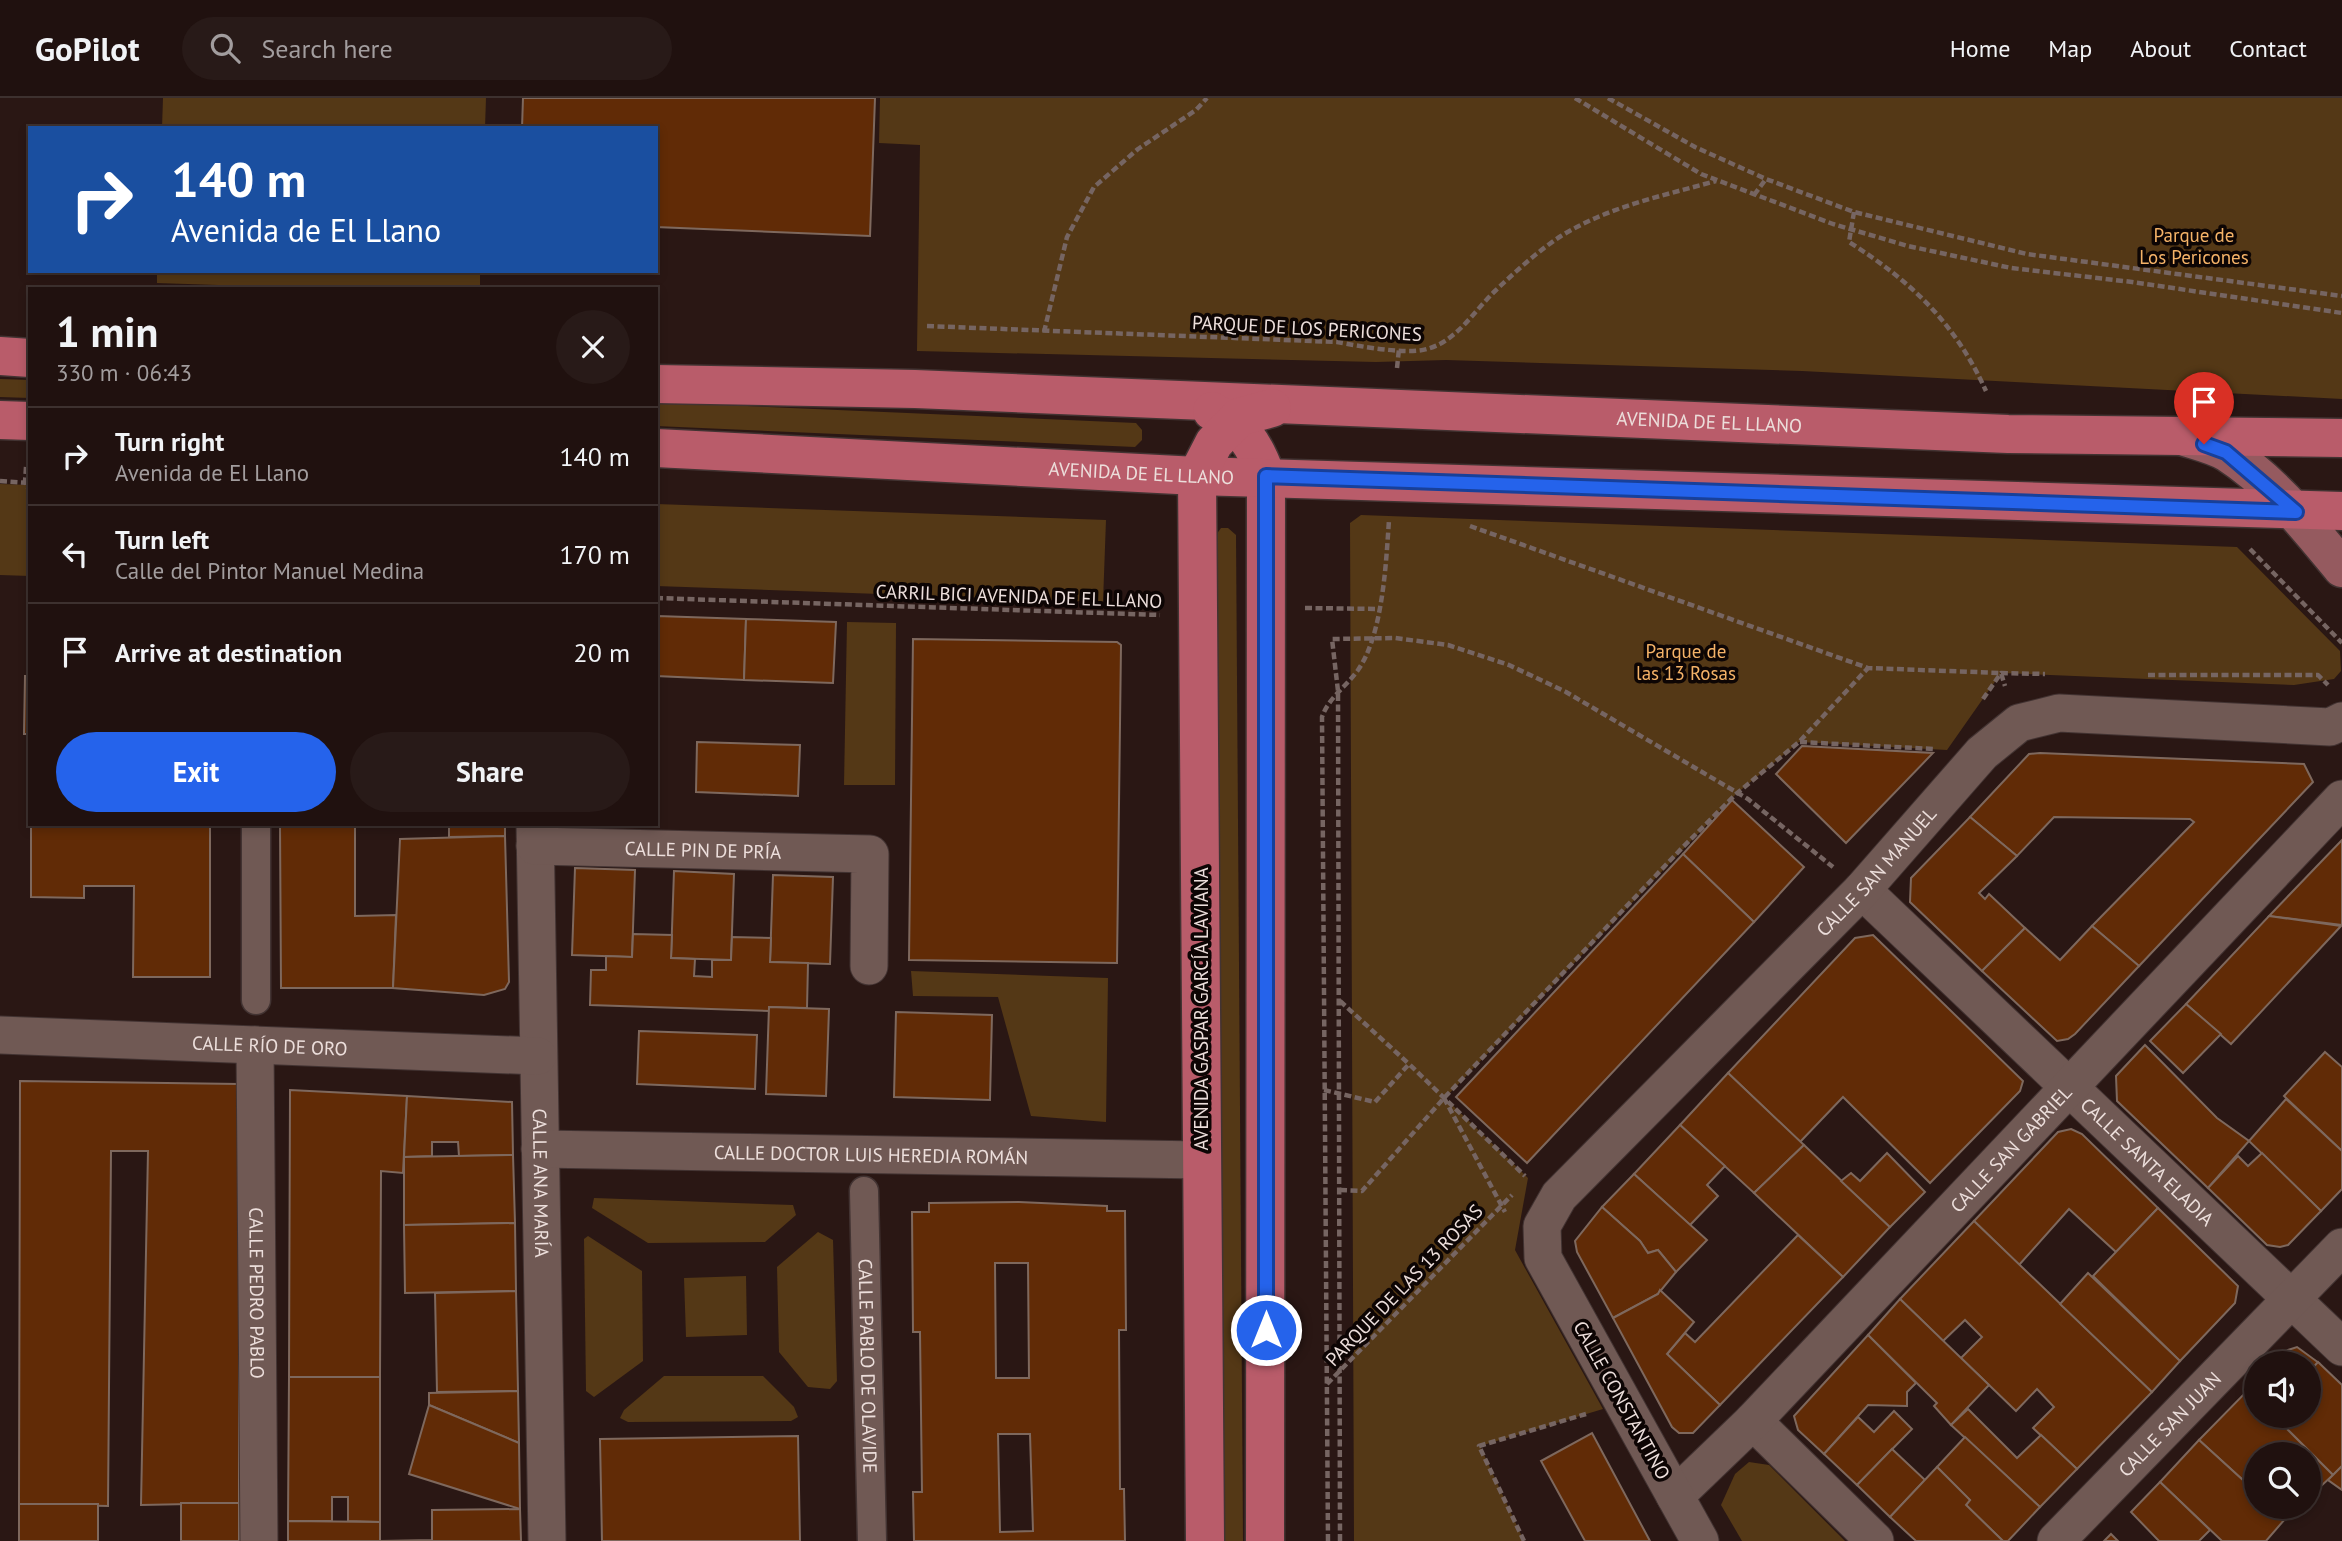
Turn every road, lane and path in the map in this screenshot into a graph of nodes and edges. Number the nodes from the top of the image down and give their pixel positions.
1 (1206, 98) edge
2 (1575, 98) edge
3 (1608, 98) edge
4 (1766, 179) junction
5 (1716, 181) junction
6 (1754, 195) junction
7 (1854, 212) junction
8 (1851, 229) junction
9 (2342, 296) edge
10 (2342, 313) edge
11 (928, 326) dead end
12 (1044, 332) junction
13 (0, 356) edge
14 (28, 358) edge
15 (658, 384) edge
16 (1986, 391) dead end
17 (1191, 401) junction
18 (1284, 405) junction
19 (0, 420) edge
20 (28, 421) edge
21 (1233, 424) junction
22 (2182, 436) junction
23 (2342, 439) edge
24 (658, 448) edge
25 (26, 467) dead end
26 (1197, 476) junction
27 (1266, 476) junction
28 (1388, 480) junction
29 (0, 481) edge
30 (27, 482) edge
31 (2342, 511) edge
32 (2296, 512) junction
33 (1459, 520) dead end
34 (2342, 568) edge
35 (658, 597) edge
36 (1381, 609) junction
37 (1267, 612) junction
38 (1199, 614) junction
39 (1370, 638) junction
40 (1868, 668) junction
41 (1338, 691) junction
42 (2019, 723) junction
43 (2338, 727) edge
44 (1735, 794) junction
45 (2342, 799) edge
46 (256, 826) edge
47 (535, 835) edge
48 (1834, 867) dead end
49 (1862, 890) junction
50 (869, 966) dead end
51 (256, 1000) dead end
52 (1339, 1000) junction
53 (0, 1035) edge
54 (256, 1045) junction
55 (538, 1056) junction
56 (1409, 1064) junction
57 (2067, 1087) junction
58 (1324, 1090) junction
59 (1339, 1094) junction
60 (1444, 1098) junction
61 (540, 1149) junction
62 (1201, 1160) junction
63 (1340, 1190) junction
64 (864, 1191) dead end
65 (1502, 1206) junction
66 (1508, 1217) dead end
67 (2342, 1247) edge
68 (1543, 1258) joint
69 (2291, 1300) junction
70 (2342, 1347) edge
71 (1340, 1371) junction
72 (1326, 1385) junction
73 (1591, 1413) dead end
74 (1753, 1422) junction
75 (1675, 1496) junction
76 (259, 1541) edge
77 (547, 1541) edge
78 (872, 1541) edge
79 (1205, 1541) edge
80 (1265, 1541) edge
81 (1328, 1541) edge
82 (1340, 1541) edge
83 (1524, 1541) edge
84 (1700, 1541) edge
85 (1875, 1541) edge
86 (2056, 1541) edge

1 - 12 path
2 - 5 path
3 - 4 path
4 - 6 path
4 - 7 path
5 - 6 path
5 - 12 path, PARQUE DE LOS PERICONES
6 - 8 path
7 - 8 path
7 - 9 path
8 - 10 path
8 - 16 path
11 - 12 path, PARQUE DE LOS PERICONES
13 - 14 main road
15 - 17 main road, AVENIDA DE EL LLANO
17 - 18 main road, AVENIDA DE EL LLANO
17 - 21 main road
18 - 21 main road
18 - 22 main road, AVENIDA DE EL LLANO
19 - 20 main road
21 - 26 main road
21 - 27 main road
22 - 23 main road, AVENIDA DE EL LLANO
22 - 32 main road
24 - 26 main road, AVENIDA DE EL LLANO
25 - 30 path
26 - 27 main road, AVENIDA DE EL LLANO
26 - 38 main road, AVENIDA GASPAR GARCÍA LAVIANA
27 - 28 main road, AVENIDA DE EL LLANO
27 - 37 main road
28 - 32 main road, AVENIDA DE EL LLANO
28 - 36 path
29 - 30 path
31 - 32 main road, AVENIDA DE EL LLANO
32 - 34 main road
33 - 40 path
35 - 38 path, CARRIL BICI AVENIDA DE EL LLANO
36 - 37 path
36 - 39 path
37 - 80 main road
38 - 62 main road, AVENIDA GASPAR GARCÍA LAVIANA
39 - 41 path
39 - 41 path
39 - 44 path
40 - 42 path
40 - 44 path
41 - 52 path
41 - 58 path
42 - 43 street, CALLE SAN MANUEL
42 - 49 street, CALLE SAN MANUEL
44 - 48 path
44 - 60 path
45 - 57 street, CALLE SAN GABRIEL
46 - 51 street
47 - 50 street, CALLE PIN DE PRÍA
47 - 55 street, CALLE ANA MARÍA
49 - 57 street, CALLE SANTA ELADIA
49 - 68 street, CALLE SAN MANUEL
52 - 56 path
52 - 59 path
53 - 54 street, CALLE RÍO DE ORO
54 - 55 street, CALLE RÍO DE ORO
54 - 76 street, CALLE PEDRO PABLO
55 - 61 street, CALLE ANA MARÍA
56 - 59 path
56 - 60 path
57 - 69 street, CALLE SANTA ELADIA
57 - 74 street, CALLE SAN GABRIEL
58 - 59 path
58 - 72 path
59 - 63 path
60 - 63 path
60 - 65 path, PARQUE DE LAS 13 ROSAS
60 - 65 path, PARQUE DE LAS 13 ROSAS
61 - 62 street, CALLE DOCTOR LUIS HEREDIA ROMÁN
61 - 77 street, CALLE ANA MARÍA
62 - 79 main road, AVENIDA GASPAR GARCÍA LAVIANA
63 - 71 path
64 - 78 street, CALLE PABLO DE OLAVIDE
65 - 66 path, PARQUE DE LAS 13 ROSAS
65 - 71 path, PARQUE DE LAS 13 ROSAS
67 - 69 street, CALLE SAN JUAN
68 - 75 street, CALLE CONSTANTINO
69 - 70 street, CALLE SANTA ELADIA
69 - 86 street, CALLE SAN JUAN
71 - 72 path, PARQUE DE LAS 13 ROSAS
71 - 82 path
72 - 81 path
73 - 83 path
74 - 75 street, CALLE SAN GABRIEL
74 - 85 street
75 - 84 street, CALLE CONSTANTINO

